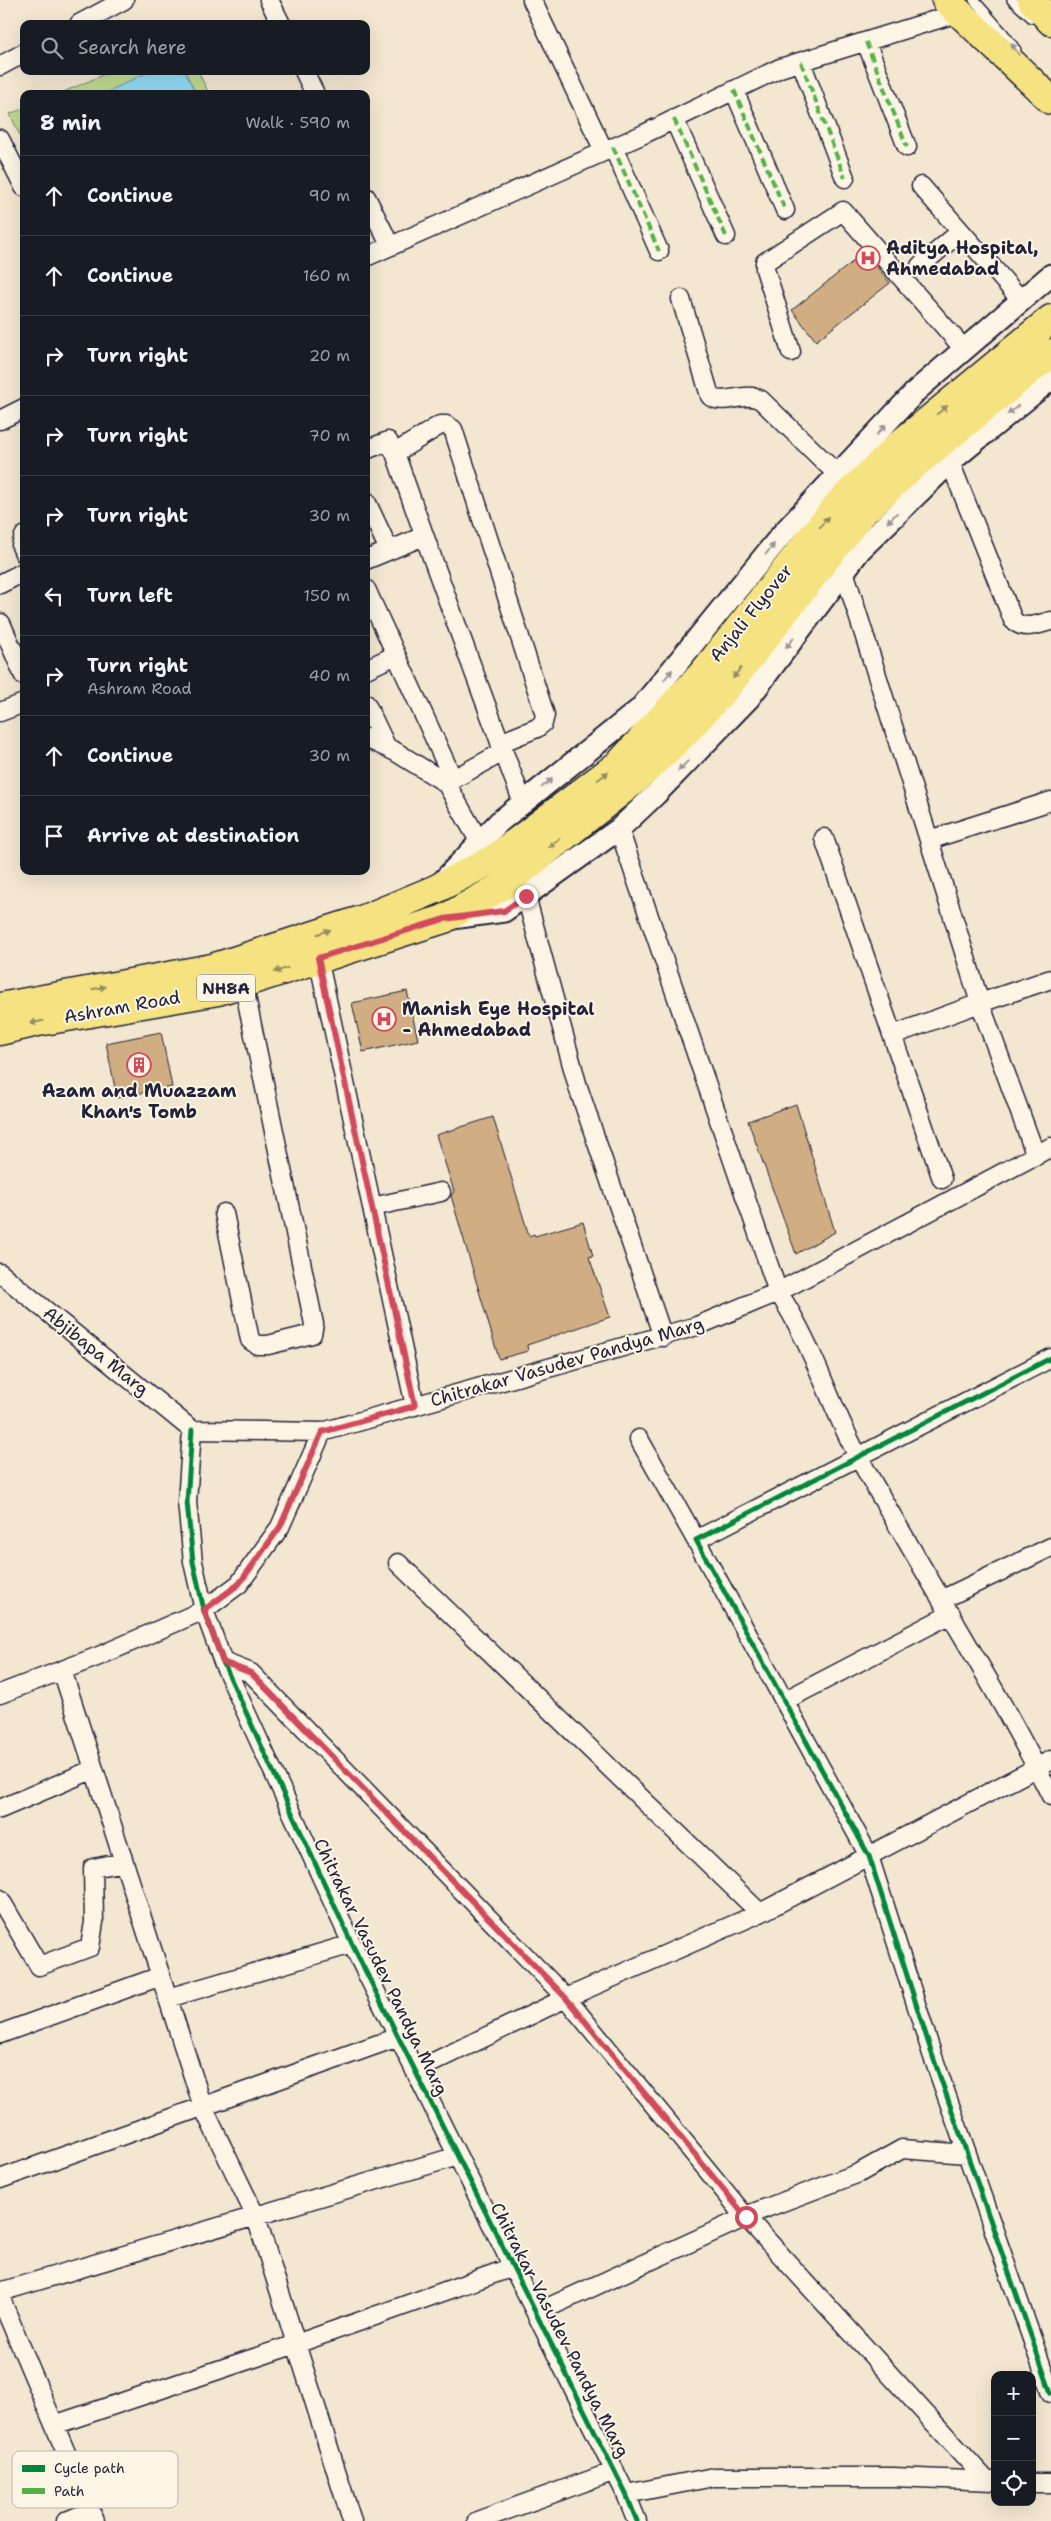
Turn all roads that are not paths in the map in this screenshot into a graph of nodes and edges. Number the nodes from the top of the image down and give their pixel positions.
1 (124, 0) edge
2 (269, 0) edge
3 (532, 0) edge
4 (1012, 0) edge
5 (1032, 0) edge
6 (960, 4) edge
7 (86, 20) edge
8 (279, 20) edge
9 (1051, 21) edge
10 (1051, 32) edge
11 (866, 42) junction
12 (20, 55) edge
13 (801, 62) junction
14 (0, 66) edge
15 (306, 75) edge
16 (313, 90) edge
17 (734, 90) junction
18 (1047, 95) edge
19 (674, 119) junction
20 (0, 139) edge
21 (907, 147) dead end
22 (609, 149) junction
23 (845, 178) dead end
24 (20, 179) edge
25 (921, 186) dead end
26 (370, 205) edge
27 (785, 210) dead end
28 (960, 232) junction
29 (726, 236) dead end
30 (390, 245) junction
31 (659, 251) dead end
32 (370, 255) edge
33 (920, 266) dead end
34 (1051, 275) edge
35 (681, 299) dead end
36 (1020, 300) junction
37 (1051, 319) edge
38 (964, 349) junction
39 (791, 352) dead end
40 (1051, 353) edge
41 (1051, 379) edge
42 (20, 410) edge
43 (0, 420) edge
44 (370, 448) edge
45 (395, 453) junction
46 (950, 462) junction
47 (838, 475) junction
48 (370, 510) edge
49 (424, 536) junction
50 (389, 550) junction
51 (370, 558) edge
52 (844, 571) junction
53 (20, 574) edge
54 (0, 584) edge
55 (372, 617) edge
56 (1051, 621) edge
57 (0, 623) edge
58 (396, 655) junction
59 (20, 667) edge
60 (370, 667) edge
61 (20, 704) edge
62 (0, 712) edge
63 (370, 712) edge
64 (370, 740) edge
65 (387, 748) junction
66 (501, 748) junction
67 (450, 781) junction
68 (1051, 801) edge
69 (523, 803) junction
70 (619, 829) junction
71 (824, 838) dead end
72 (930, 840) junction
73 (487, 849) junction
74 (436, 889) joint
75 (514, 891) junction
76 (444, 919) joint
77 (318, 958) junction
78 (1051, 979) edge
79 (243, 982) junction
80 (980, 1003) junction
81 (0, 1007) edge
82 (0, 1030) edge
83 (893, 1035) junction
84 (1047, 1151) edge
85 (942, 1179) dead end
86 (441, 1192) dead end
87 (372, 1207) junction
88 (224, 1213) dead end
89 (0, 1273) edge
90 (778, 1292) junction
91 (663, 1337) junction
92 (1051, 1358) edge
93 (415, 1406) junction
94 (192, 1430) junction
95 (322, 1432) junction
96 (639, 1439) dead end
97 (858, 1457) junction
98 (696, 1540) junction
99 (1051, 1548) edge
100 (398, 1563) dead end
101 (947, 1607) junction
102 (204, 1610) junction
103 (223, 1662) junction
104 (62, 1670) junction
105 (0, 1694) edge
106 (784, 1700) junction
107 (1044, 1764) edge
108 (94, 1769) junction
109 (1051, 1796) edge
110 (0, 1809) edge
111 (869, 1856) junction
112 (124, 1862) junction
113 (0, 1899) edge
114 (760, 1913) junction
115 (352, 1944) junction
116 (161, 1976) junction
117 (168, 1998) junction
118 (566, 1998) junction
119 (0, 2034) edge
120 (398, 2037) junction
121 (415, 2071) junction
122 (203, 2106) junction
123 (967, 2154) junction
124 (458, 2156) junction
125 (0, 2179) edge
126 (745, 2216) junction
127 (256, 2217) junction
128 (513, 2267) junction
129 (0, 2292) edge
130 (0, 2297) edge
131 (536, 2313) junction
132 (296, 2344) junction
133 (1051, 2393) edge
134 (54, 2425) junction
135 (65, 2451) edge
136 (615, 2471) junction
137 (991, 2481) edge
138 (1036, 2483) edge
139 (1051, 2483) edge
140 (626, 2494) junction
141 (93, 2516) edge
142 (66, 2521) edge
143 (352, 2521) edge
144 (477, 2521) edge
145 (637, 2521) edge

1 - 7 street
2 - 8 street
3 - 22 street
4 - 10 lane
5 - 9 main road
6 - 11 street
18 -> 6 main road
11 - 13 street
11 - 21 street
12 - 14 street
13 - 17 street
13 - 23 street
15 - 16 street
17 - 19 street
17 - 27 street
19 - 22 street
19 - 29 street
20 - 24 street
22 - 30 street
22 - 31 street
25 - 28 street
26 - 30 street
28 - 33 street
28 - 36 street
30 - 32 street
34 - 36 street
35 - 47 street
36 - 38 street
73 -> 37 main road, Anjali Flyover
38 - 39 street
47 -> 38 street
40 -> 75 main road, Anjali Flyover
41 -> 46 street
42 - 43 street
44 - 45 street
45 - 49 street
45 - 66 street
46 -> 52 street
46 - 56 street
69 -> 47 street
48 - 50 street
49 - 50 street
49 - 66 street
50 - 51 street
52 -> 70 street
52 - 72 street
53 - 54 street
55 - 58 street
57 - 59 street
58 - 60 street
58 - 67 street
61 - 62 street
63 - 65 street
64 - 65 street
65 - 67 street
66 - 67 street
66 - 69 street
67 - 73 street
68 - 72 street
69 - 73 street
70 - 75 street
70 - 90 street
71 - 83 street
72 - 80 street
73 - 74 main road, Anjali Flyover
81 -> 74 main road, Ashram Road
75 - 76 main road, Anjali Flyover / NH8A
75 - 91 street
76 - 77 main road, Ashram Road / NH8A
77 -> 79 main road, Ashram Road / NH8A
77 - 87 street
78 - 80 street
79 -> 82 main road, Ashram Road / NH8A
79 - 88 street
80 - 83 street
80 - 84 street
83 - 85 street
84 - 90 street, Chitrakar Vasudev Pandya Marg
86 - 87 street
87 - 93 street
89 - 94 street, Abjibapa Marg
90 - 91 street, Chitrakar Vasudev Pandya Marg
90 - 97 street
91 - 93 street, Chitrakar Vasudev Pandya Marg
92 - 97 street
93 - 95 street, Chitrakar Vasudev Pandya Marg
94 - 95 street, Chitrakar Vasudev Pandya Marg
94 - 102 street, Chitrakar Vasudev Pandya Marg
95 - 102 street
96 - 98 street
97 - 98 street
97 - 101 street
98 - 106 street
99 - 101 street
100 - 114 street
101 - 106 street
101 - 107 street
102 - 103 street, Chitrakar Vasudev Pandya Marg
102 - 104 street
103 - 115 street, Chitrakar Vasudev Pandya Marg
103 - 118 street
104 - 105 street
104 - 108 street
106 - 111 street
107 - 109 street
107 - 111 street, Chitrakar Vasudev Pandya Marg
108 - 110 street
108 - 112 street
111 - 114 street, Chitrakar Vasudev Pandya Marg
111 - 123 street
112 - 113 street
112 - 116 street
114 - 118 street, Chitrakar Vasudev Pandya Marg
115 - 117 street
115 - 120 street, Chitrakar Vasudev Pandya Marg
116 - 117 street
116 - 119 street
117 - 122 street
118 - 121 street, Chitrakar Vasudev Pandya Marg
118 - 126 street
120 - 121 street, Chitrakar Vasudev Pandya Marg
120 - 122 street
121 - 124 street, Chitrakar Vasudev Pandya Marg
122 - 125 street
122 - 127 street
123 - 126 street
123 - 133 street
124 - 127 street
124 - 128 street, Chitrakar Vasudev Pandya Marg
126 - 131 street
126 - 137 street
127 - 129 street
127 - 132 street
128 - 131 street, Chitrakar Vasudev Pandya Marg
128 - 132 street
130 - 134 street
131 - 136 street, Chitrakar Vasudev Pandya Marg
132 - 134 street
132 - 143 street
134 - 135 street
136 - 140 street, Chitrakar Vasudev Pandya Marg
136 - 144 street
137 - 140 street
138 - 139 street
140 - 145 street, Chitrakar Vasudev Pandya Marg
141 - 142 street

